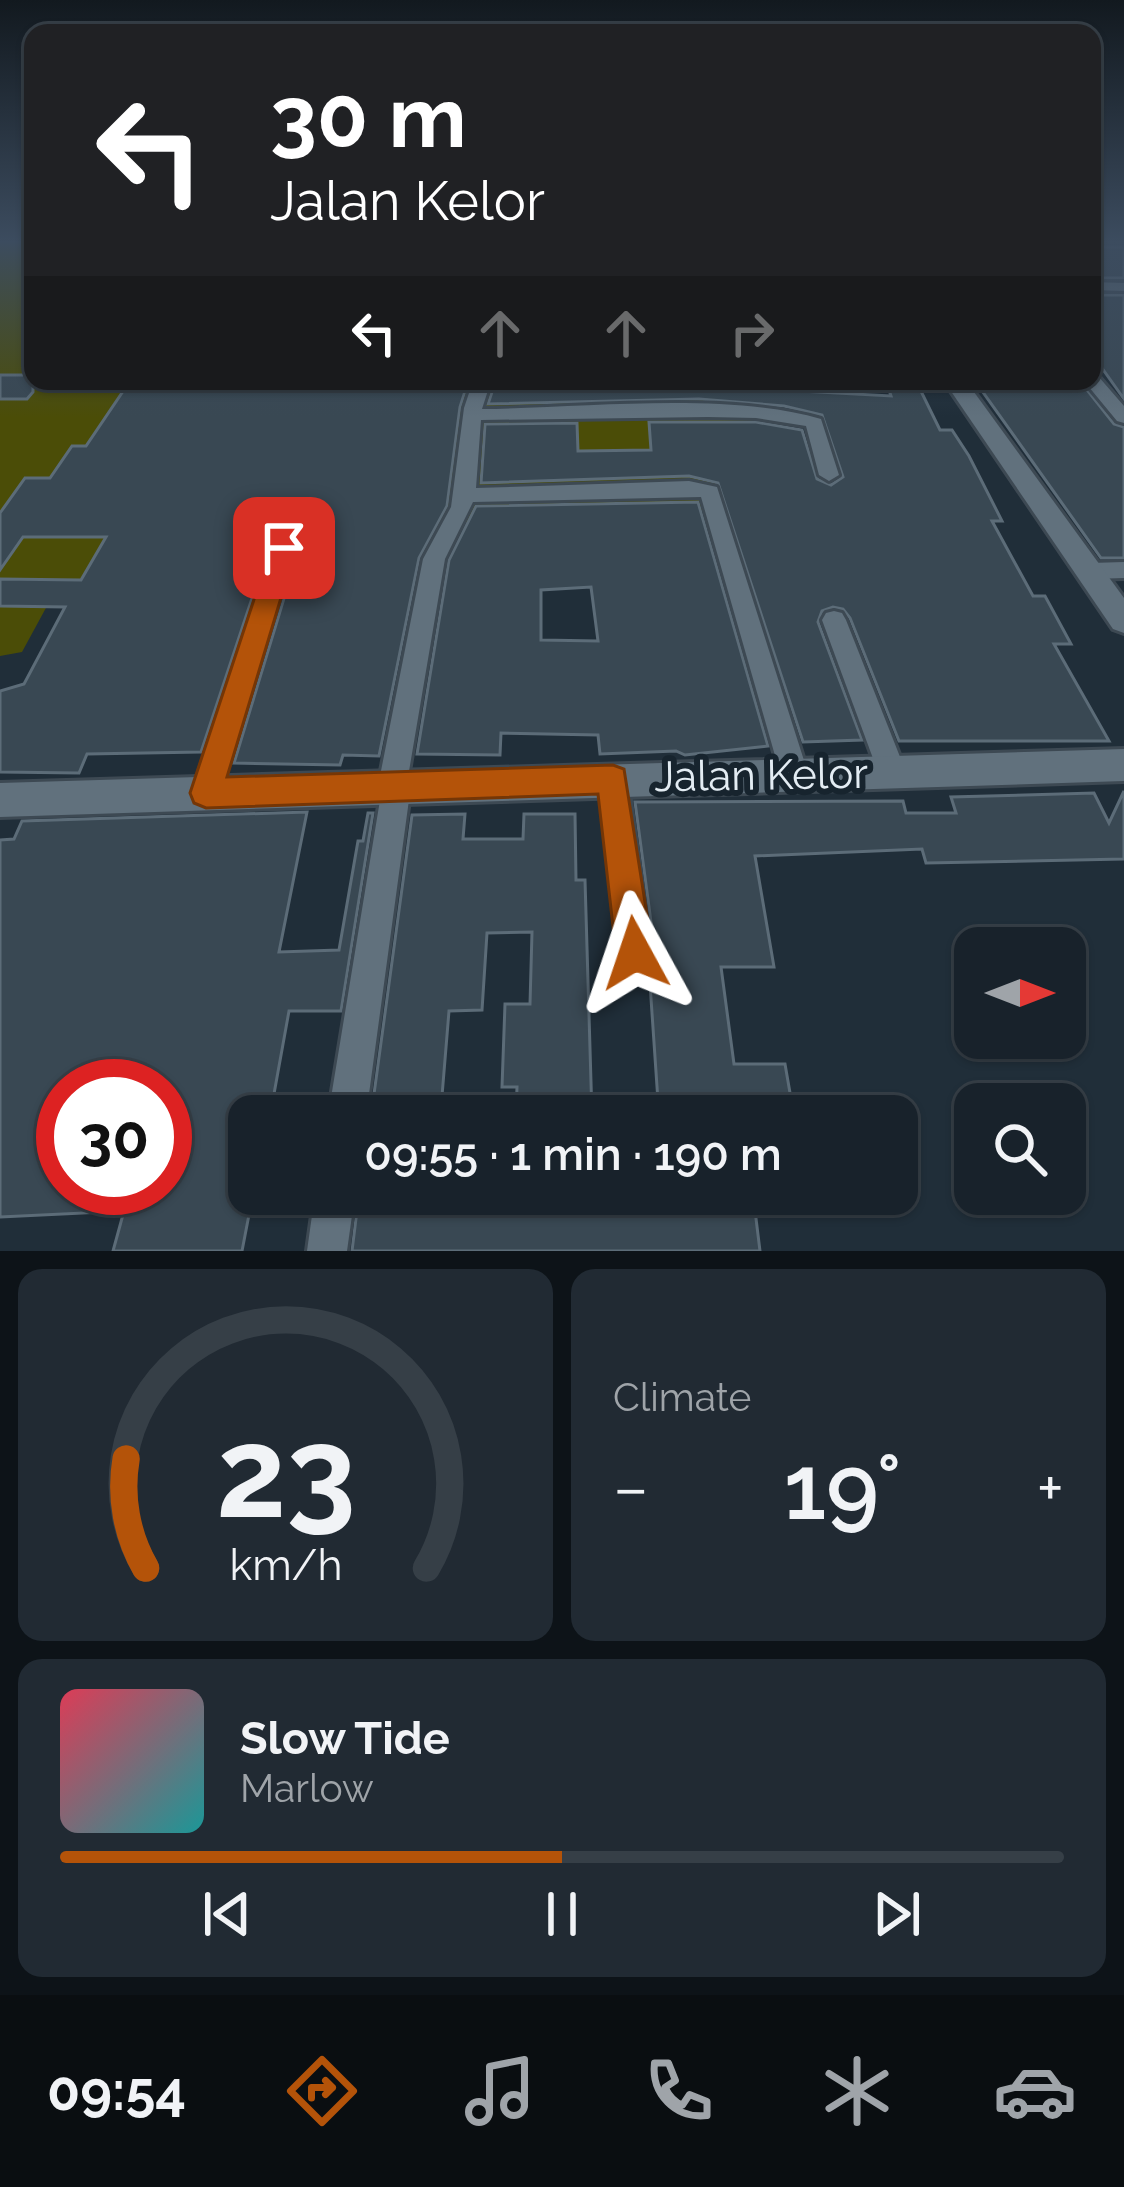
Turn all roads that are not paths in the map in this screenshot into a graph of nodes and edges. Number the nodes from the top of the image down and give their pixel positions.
1 (480, 390) edge
2 (962, 390) edge
3 (1101, 390) edge
4 (475, 416) junction
5 (1124, 417) edge
6 (829, 475) dead end
7 (465, 495) junction
8 (284, 548) dead end
9 (1124, 570) edge
10 (1091, 571) junction
11 (834, 620) dead end
12 (1124, 621) edge
13 (1124, 765) edge
14 (892, 772) junction
15 (794, 773) junction
16 (613, 779) junction
17 (394, 785) junction
18 (206, 793) junction
19 (0, 800) edge
20 (635, 953) dead end
21 (350, 1095) edge
22 (332, 1215) edge
23 (327, 1251) edge

1 - 4 street
2 - 10 street
3 - 5 street
4 - 6 street
4 - 7 street
7 - 15 street
7 - 17 street
8 - 18 street
9 - 10 street
10 - 12 street
11 - 14 street
13 - 14 street, Jalan Kelor
14 - 15 street, Jalan Kelor
15 - 16 street, Jalan Kelor
16 - 17 street, Jalan Kelor
16 - 20 street
17 - 18 street, Jalan Kelor
17 - 21 street
18 - 19 street, Jalan Kelor
22 - 23 street

